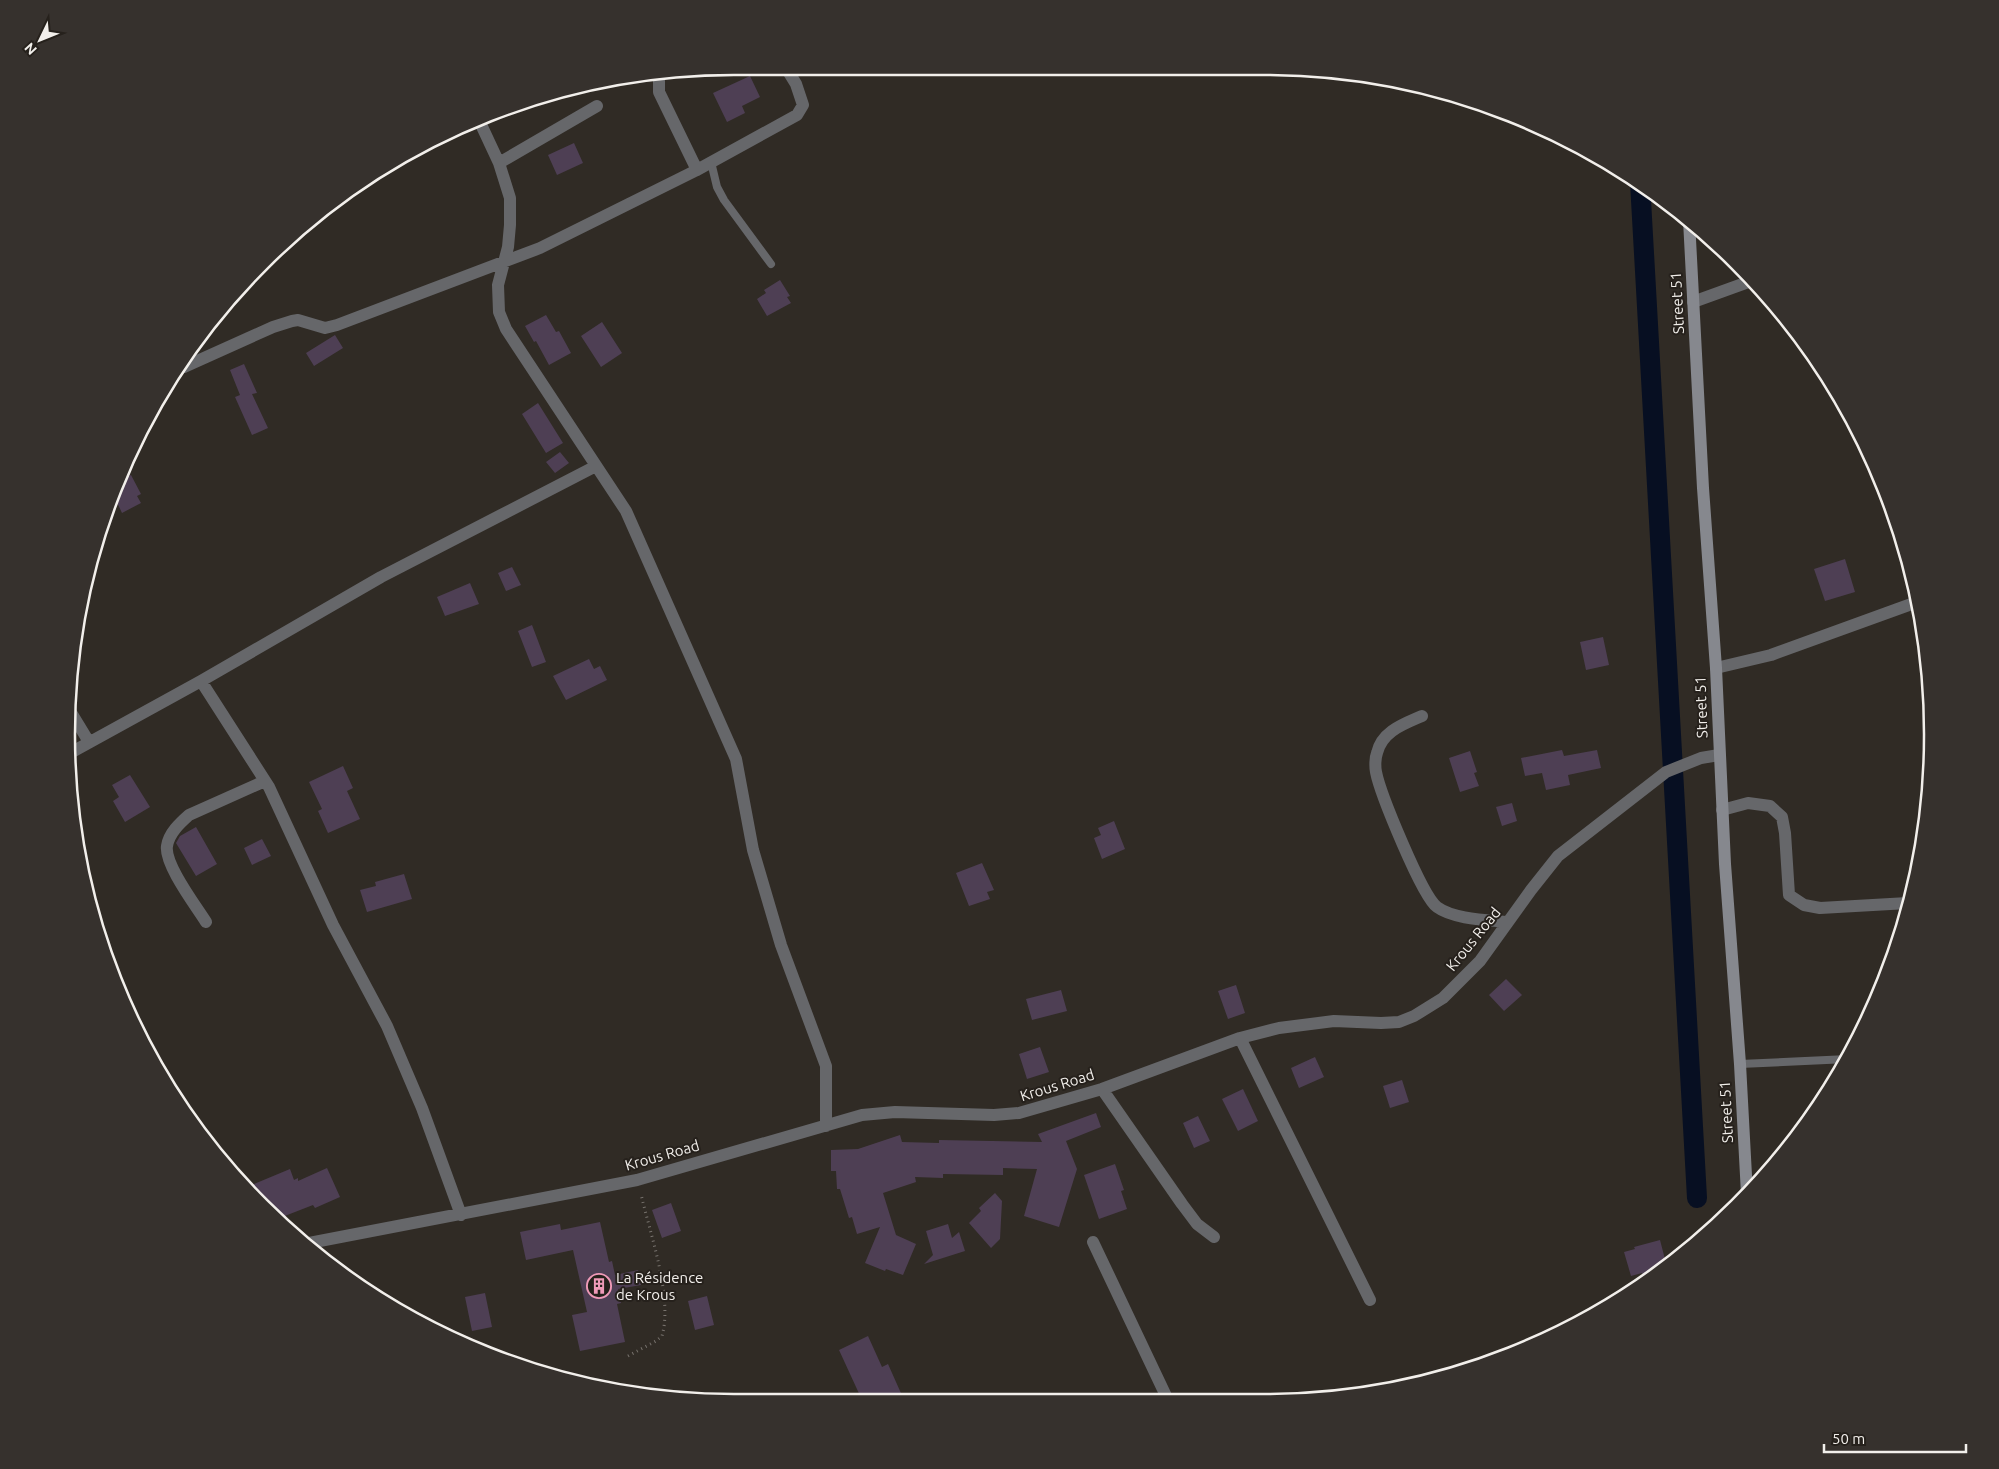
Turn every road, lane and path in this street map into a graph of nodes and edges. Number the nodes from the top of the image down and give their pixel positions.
1 (790, 75) edge
2 (660, 80) edge
3 (597, 106) dead end
4 (481, 125) edge
5 (711, 162) junction
6 (499, 163) junction
7 (697, 170) junction
8 (1690, 231) edge
9 (504, 263) junction
10 (771, 264) dead end
11 (1744, 282) edge
12 (1693, 302) junction
13 (189, 364) edge
14 (596, 466) junction
15 (1911, 604) edge
16 (1716, 668) junction
17 (201, 681) junction
18 (1422, 716) dead end
19 (75, 719) edge
20 (89, 742) junction
21 (75, 750) edge
22 (1718, 756) junction
23 (265, 781) junction
24 (1722, 810) junction
25 (1902, 903) edge
26 (206, 922) dead end
27 (1508, 922) junction
28 (1240, 1038) junction
29 (1838, 1059) edge
30 (1740, 1064) junction
31 (1102, 1088) junction
32 (826, 1126) junction
33 (637, 1180) junction
34 (1746, 1184) edge
35 (461, 1216) junction
36 (1214, 1237) dead end
37 (314, 1242) edge
38 (1093, 1242) dead end
39 (1370, 1300) dead end
40 (628, 1356) dead end
41 (1165, 1394) edge

1 - 5 street
2 - 7 street
3 - 6 street
4 - 6 street
5 - 7 street
5 - 10 lane
6 - 9 street
7 - 9 street
8 - 12 main road, Street 51
9 - 13 street
9 - 14 street
11 - 12 street
12 - 16 main road, Street 51
14 - 17 street
14 - 32 street
15 - 16 street
16 - 22 main road, Street 51
17 - 20 street
17 - 23 street
18 - 27 street
19 - 20 street
20 - 21 street
22 - 24 main road, Street 51
22 - 27 street, Krous Road
23 - 26 street
23 - 35 street
24 - 25 street
24 - 30 main road, Street 51
27 - 28 street, Krous Road
28 - 31 street, Krous Road
28 - 39 street
29 - 30 lane
30 - 34 main road, Street 51
31 - 32 street, Krous Road
31 - 36 street
32 - 33 street, Krous Road
33 - 35 street, Krous Road
33 - 40 path
35 - 37 street, Krous Road
38 - 41 street

